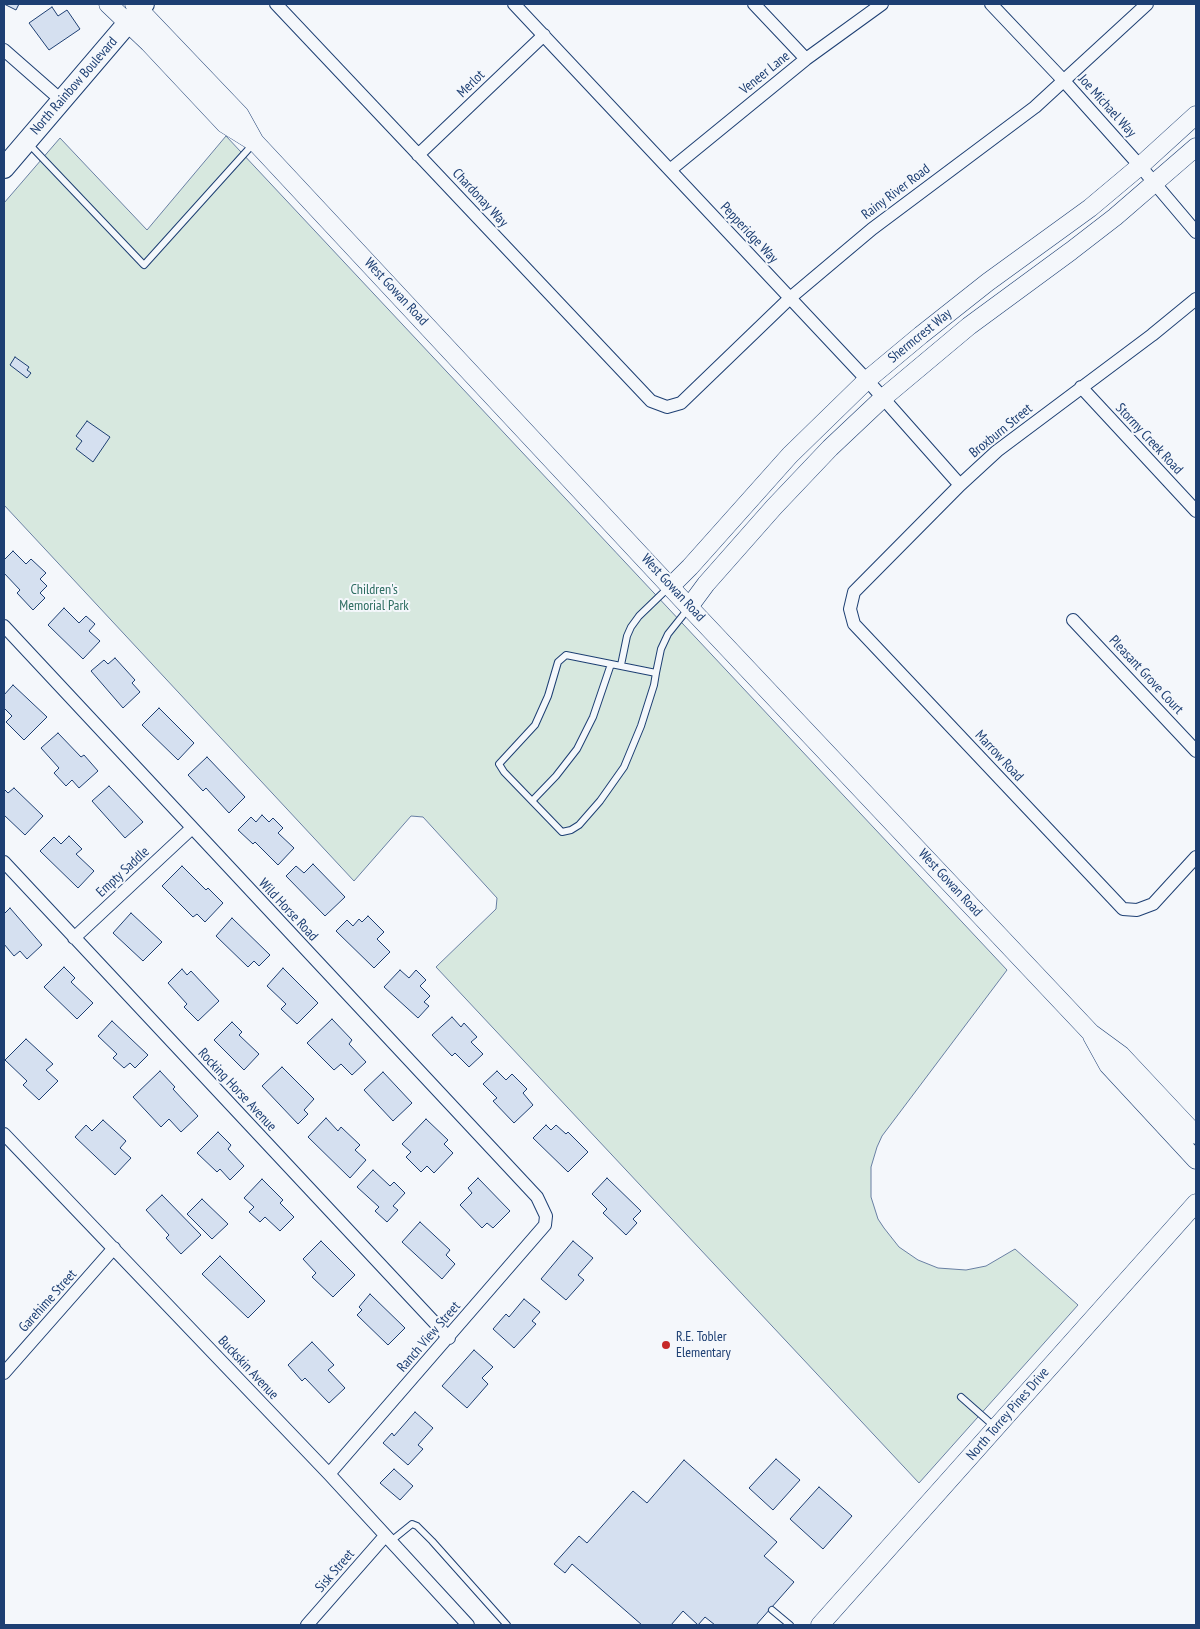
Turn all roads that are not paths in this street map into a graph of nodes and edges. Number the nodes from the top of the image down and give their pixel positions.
1 (108, 4) edge
2 (276, 4) edge
3 (514, 4) edge
4 (754, 4) edge
5 (882, 4) edge
6 (991, 4) edge
7 (1147, 4) edge
8 (136, 10) edge
9 (544, 35) junction
10 (4, 50) edge
11 (806, 59) junction
12 (1064, 81) junction
13 (61, 100) junction
14 (1196, 115) edge
15 (26, 141) junction
16 (255, 142) junction
17 (1196, 147) edge
18 (418, 155) junction
19 (1140, 166) junction
20 (4, 168) edge
21 (670, 170) junction
22 (1155, 183) junction
23 (1196, 232) edge
24 (790, 298) junction
25 (1196, 299) edge
26 (867, 380) junction
27 (1081, 387) junction
28 (883, 398) junction
29 (666, 407) joint
30 (960, 485) junction
31 (1196, 512) edge
32 (670, 586) junction
33 (689, 607) junction
34 (850, 610) joint
35 (1074, 620) dead end
36 (4, 626) edge
37 (611, 664) junction
38 (621, 665) junction
39 (656, 673) junction
40 (1196, 751) edge
41 (532, 801) junction
42 (192, 828) junction
43 (1196, 857) edge
44 (4, 862) edge
45 (74, 938) junction
46 (1091, 1033) junction
47 (4, 1134) edge
48 (1196, 1135) edge
49 (1196, 1160) edge
50 (1196, 1203) edge
51 (546, 1216) joint
52 (114, 1248) junction
53 (449, 1338) junction
54 (4, 1373) edge
55 (961, 1397) dead end
56 (996, 1428) junction
57 (329, 1474) junction
58 (388, 1539) junction
59 (772, 1610) dead end
60 (307, 1625) edge
61 (468, 1625) edge
62 (507, 1625) edge
63 (790, 1625) edge
64 (820, 1625) edge

1 - 8 street, West Gowan Road
2 - 18 street, Chardonay Way
3 - 9 street, Pepperidge Way
4 - 11 street
5 - 11 street, Veneer Lane
6 - 12 street, Joe Michael Way
7 - 12 street, Rainy River Road
8 - 13 main road, North Rainbow Boulevard
8 - 16 street, West Gowan Road
9 - 18 street, Merlot
9 - 21 street, Pepperidge Way
10 - 13 street
11 - 21 street, Veneer Lane
12 - 19 street, Joe Michael Way
12 - 24 street, Rainy River Road
13 - 15 main road, North Rainbow Boulevard
14 - 19 street, Shermcrest Way
15 - 16 lane
15 - 20 main road, North Rainbow Boulevard
16 - 32 street, West Gowan Road
17 - 22 street, Shermcrest Way
18 - 29 street, Chardonay Way
19 - 22 street, Joe Michael Way
19 - 26 street, Shermcrest Way
21 - 24 street, Pepperidge Way
22 - 23 street, Joe Michael Way
22 - 28 street, Shermcrest Way
24 - 26 street, Pepperidge Way
24 - 29 street, Rainy River Road
25 - 27 street, Broxburn Street
26 - 28 street, Pepperidge Way
26 - 32 street, Shermcrest Way
27 - 30 street, Broxburn Street
27 - 31 street, Stormy Creek Road
28 - 30 street, Pepperidge Way
28 - 33 street, Shermcrest Way
30 - 34 street, Broxburn Street
32 - 33 street, West Gowan Road
32 - 38 lane
33 - 39 lane
33 - 46 street, West Gowan Road
34 - 43 street, Marrow Road
35 - 40 street, Pleasant Grove Court
36 - 42 street, Wild Horse Road
37 - 38 lane
37 - 41 lane
37 - 41 lane
38 - 39 lane
39 - 41 lane
42 - 45 street, Empty Saddle
42 - 51 street, Wild Horse Road
44 - 45 street, Rocking Horse Avenue
45 - 53 street, Rocking Horse Avenue
46 - 48 street, West Gowan Road
46 - 49 street, West Gowan Road
47 - 52 street, Buckskin Avenue
50 - 56 street, North Torrey Pines Drive
51 - 53 street, Ranch View Street
52 - 54 street, Garehime Street
52 - 57 street, Buckskin Avenue
53 - 57 street, Ranch View Street
55 - 56 lane
56 - 64 street, North Torrey Pines Drive
57 - 58 street, Buckskin Avenue
58 - 60 street, Sisk Street
58 - 61 street, Buckskin Avenue
58 - 62 lane
59 - 63 lane

